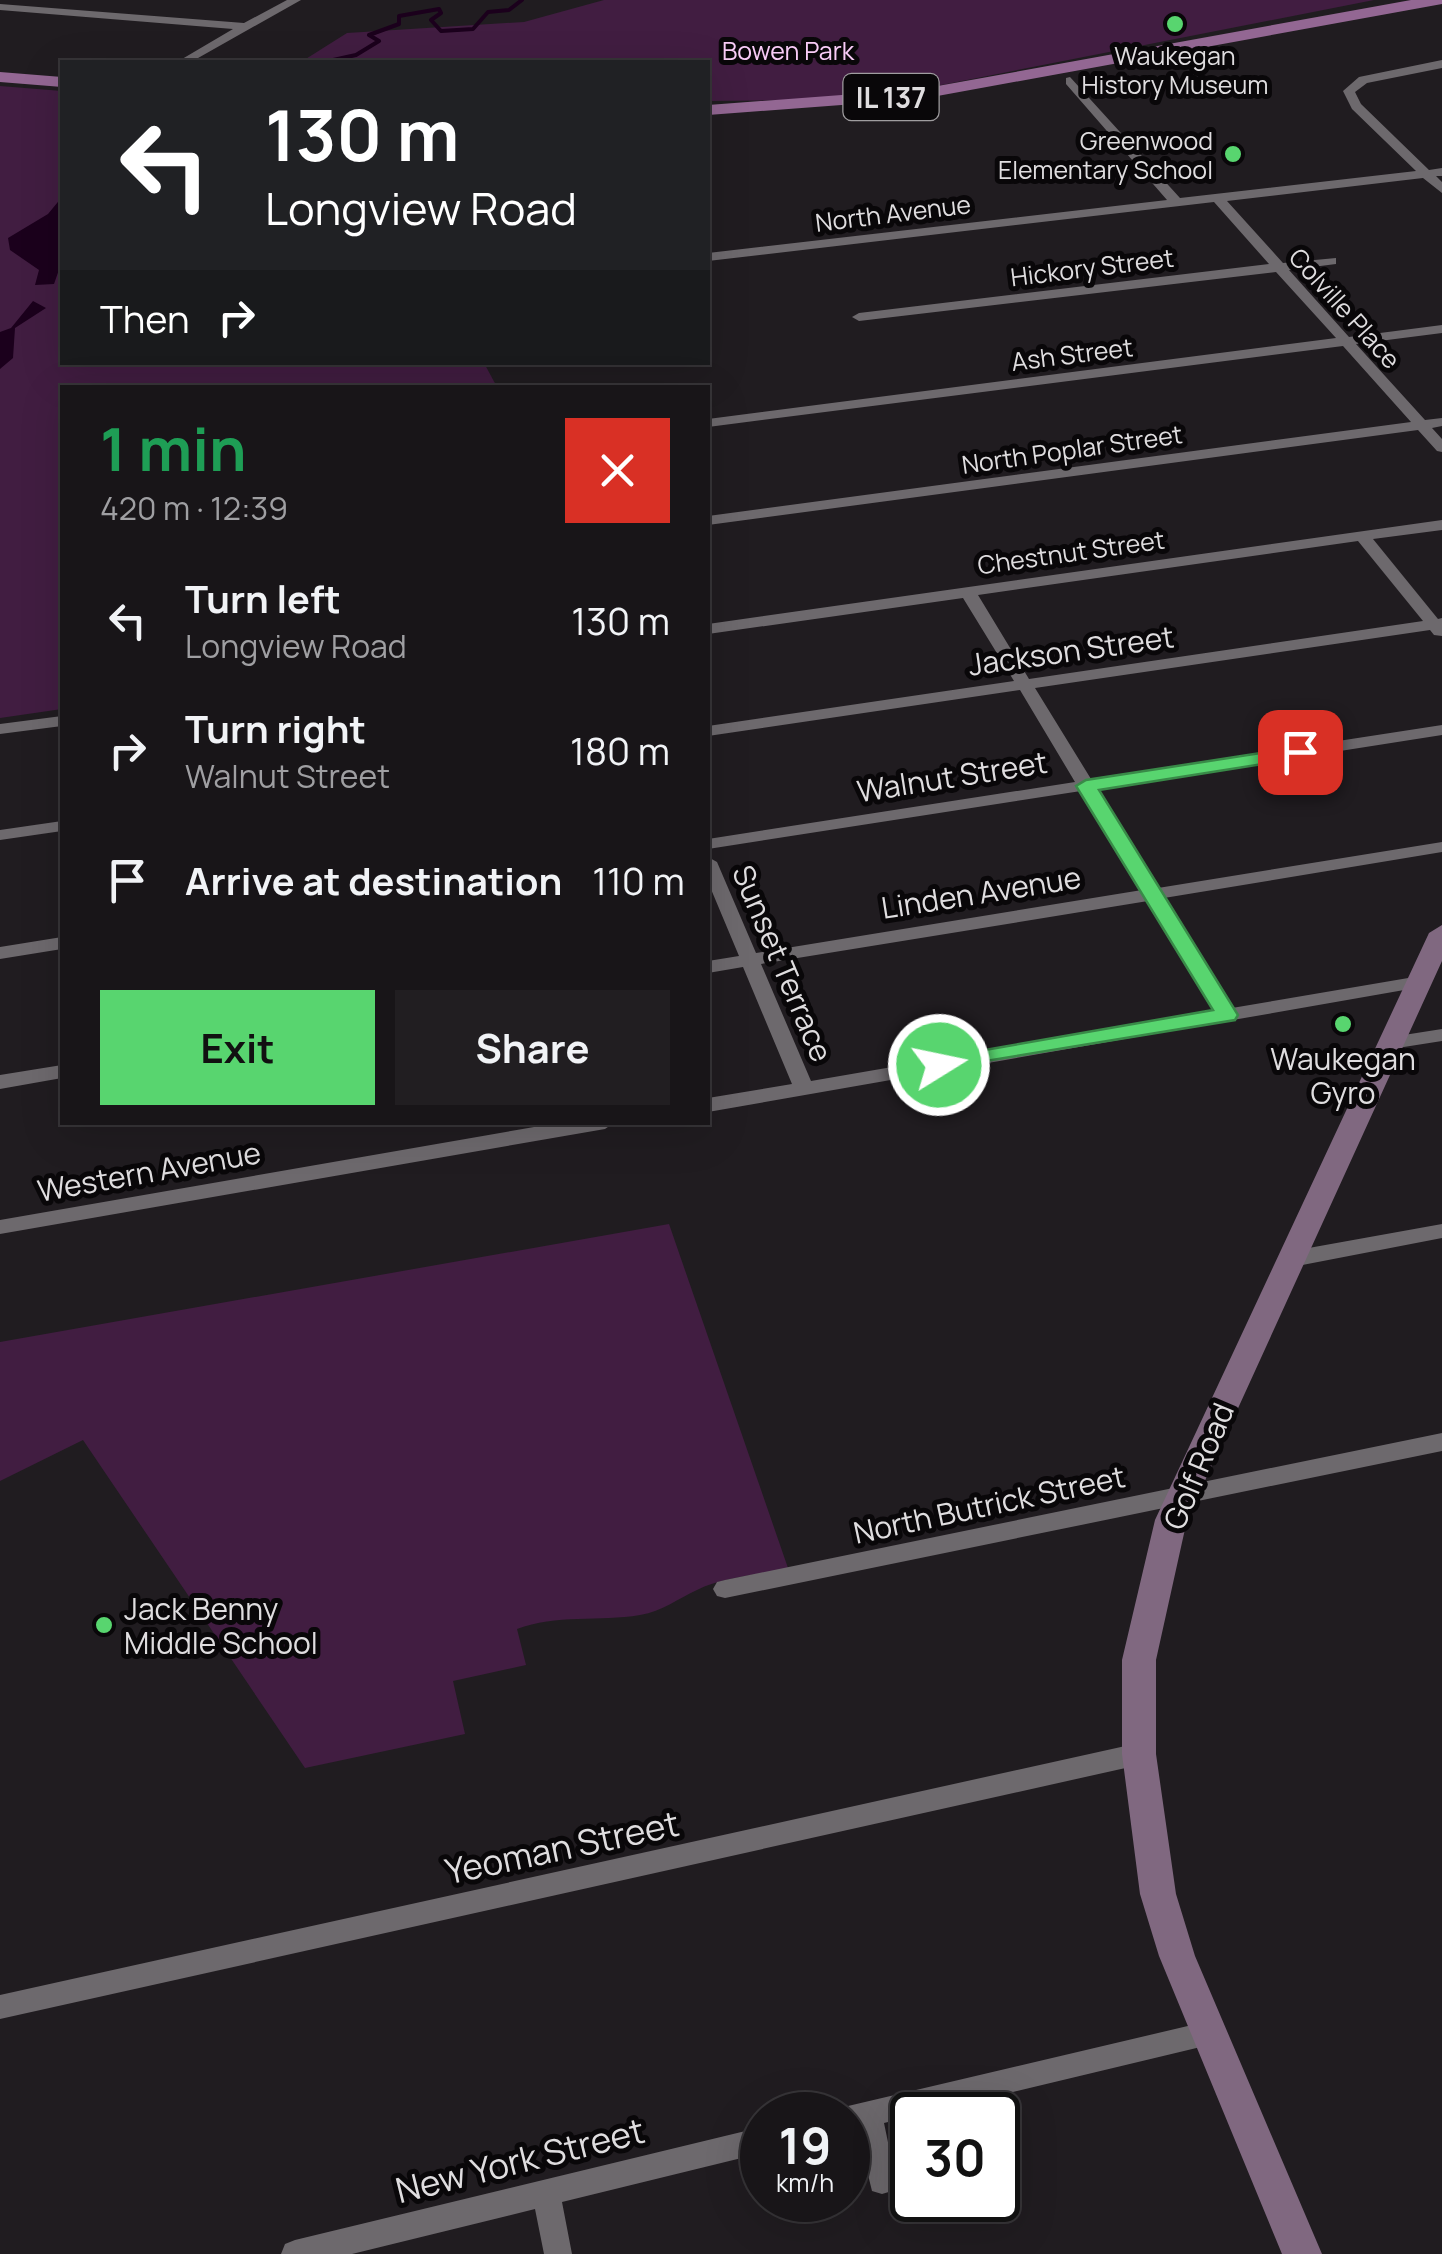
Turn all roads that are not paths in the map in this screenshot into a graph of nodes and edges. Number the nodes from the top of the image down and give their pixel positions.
1 (108, 0) edge
2 (266, 0) edge
3 (295, 0) edge
4 (1387, 0) edge
5 (1439, 0) edge
6 (0, 6) edge
7 (271, 14) junction
8 (112, 16) junction
9 (203, 24) junction
10 (246, 28) junction
11 (224, 40) junction
12 (1184, 44) junction
13 (187, 60) edge
14 (1442, 64) edge
15 (0, 77) edge
16 (60, 82) edge
17 (1070, 82) dead end
18 (710, 110) edge
19 (1442, 172) edge
20 (1426, 174) junction
21 (1442, 190) edge
22 (1217, 198) junction
23 (1176, 202) junction
24 (710, 254) edge
25 (1331, 261) dead end
26 (1278, 267) junction
27 (859, 317) dead end
28 (1442, 329) edge
29 (1344, 342) junction
30 (1442, 422) edge
31 (710, 423) edge
32 (1422, 425) junction
33 (1442, 448) edge
34 (710, 520) edge
35 (1442, 525) edge
36 (1362, 536) junction
37 (968, 592) junction
38 (1439, 627) edge
39 (710, 629) edge
40 (1024, 684) junction
41 (60, 721) edge
42 (0, 730) edge
43 (1442, 730) edge
44 (710, 731) edge
45 (1086, 786) junction
46 (60, 826) edge
47 (0, 835) edge
48 (710, 844) edge
49 (1442, 846) edge
50 (710, 867) edge
51 (1153, 894) junction
52 (1442, 933) edge
53 (60, 944) edge
54 (0, 953) edge
55 (749, 960) junction
56 (710, 967) edge
57 (1420, 982) junction
58 (1227, 1015) junction
59 (1442, 1034) edge
60 (1391, 1043) junction
61 (60, 1072) edge
62 (0, 1082) edge
63 (804, 1088) junction
64 (710, 1105) edge
65 (588, 1125) edge
66 (0, 1227) edge
67 (1442, 1231) edge
68 (1292, 1259) junction
69 (1442, 1442) edge
70 (1182, 1494) junction
71 (725, 1590) dead end
72 (1139, 1754) junction
73 (0, 2007) edge
74 (1209, 2033) junction
75 (870, 2114) edge
76 (740, 2145) edge
77 (870, 2149) edge
78 (882, 2181) dead end
79 (546, 2192) junction
80 (294, 2254) edge
81 (558, 2254) edge
82 (1302, 2254) edge

1 - 8 street
2 - 7 street
3 - 7 street
4 - 12 main road, IL 137
5 - 12 main road, IL 137
6 - 8 street
7 - 10 street
8 - 9 street
9 - 10 street
9 - 11 street
10 - 11 street
11 - 13 street
12 - 18 main road, IL 137
14 - 20 street
15 - 16 main road
17 - 23 street
19 - 20 street, North Avenue
20 - 21 street
20 - 22 street, North Avenue
22 - 23 street, North Avenue
22 - 26 street, Colville Place
23 - 24 street, North Avenue
25 - 26 street, Hickory Street
26 - 27 street, Hickory Street
26 - 29 street, Colville Place
28 - 29 street, Ash Street
29 - 31 street, Ash Street
29 - 32 street, Colville Place
30 - 32 street, North Poplar Street
32 - 33 street, Colville Place
32 - 34 street, North Poplar Street
35 - 36 street, Chestnut Street
36 - 37 street, Chestnut Street
36 - 38 street
37 - 39 street, Chestnut Street
37 - 40 street
38 - 40 street, Jackson Street
40 - 44 street, Jackson Street
40 - 45 street
41 - 42 street
43 - 45 street, Walnut Street
45 - 48 street, Walnut Street
45 - 51 street
46 - 47 street
49 - 51 street, Linden Avenue
50 - 55 street, Sunset Terrace
51 - 55 street, Linden Avenue
51 - 58 street
52 - 57 street, Golf Road
53 - 54 street
55 - 56 street, Linden Avenue
55 - 63 street, Sunset Terrace
57 - 58 street
57 - 60 street, Golf Road
58 - 63 street
59 - 60 street
60 - 68 street, Golf Road
61 - 62 street
63 - 64 street
65 - 66 street, Western Avenue
67 - 68 street
68 - 70 street, Golf Road
69 - 70 street, North Butrick Street
70 - 71 street, North Butrick Street
70 - 72 street, Golf Road
72 - 73 street, Yeoman Street
72 - 74 street, Golf Road
74 - 75 street
74 - 82 street, Golf Road
76 - 79 street, New York Street
77 - 78 street
79 - 80 street, New York Street
79 - 81 street

